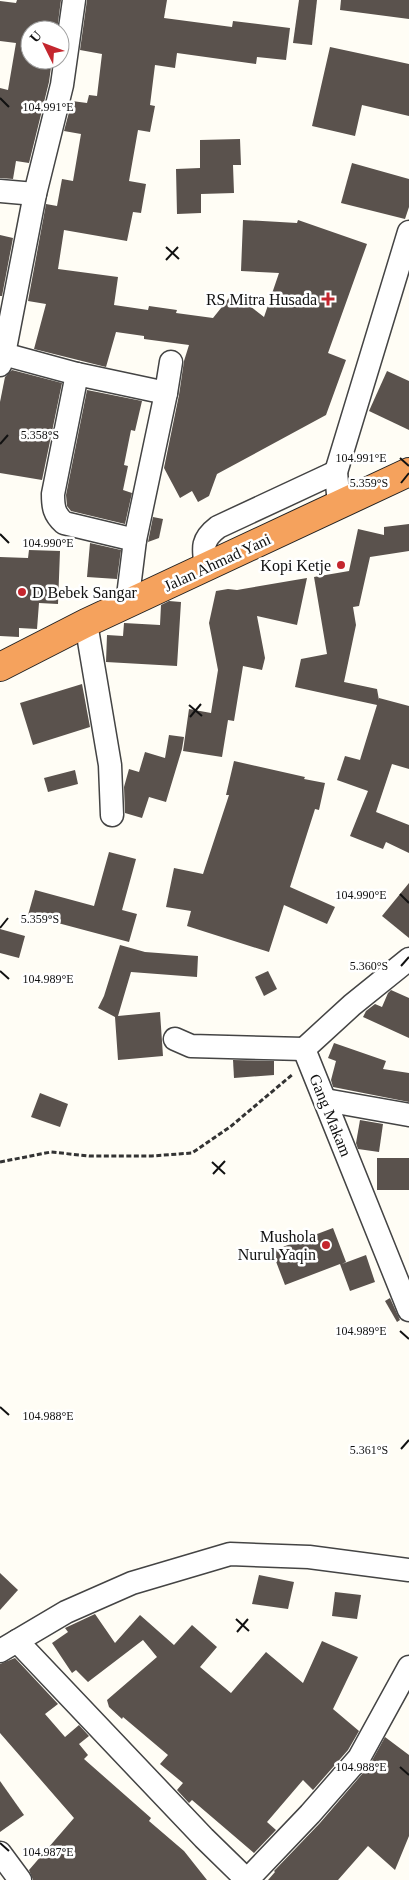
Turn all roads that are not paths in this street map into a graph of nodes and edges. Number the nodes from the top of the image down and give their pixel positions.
1 (74, 0) edge
2 (0, 191) edge
3 (35, 194) junction
4 (409, 232) edge
5 (1, 358) edge
6 (171, 362) dead end
7 (77, 374) junction
8 (166, 393) junction
9 (336, 472) junction
10 (409, 472) edge
11 (339, 505) junction
12 (135, 540) junction
13 (206, 567) junction
14 (126, 604) junction
15 (86, 623) junction
16 (0, 667) edge
17 (112, 815) dead end
18 (409, 959) edge
19 (175, 1039) dead end
20 (306, 1054) junction
21 (325, 1100) junction
22 (409, 1114) edge
23 (409, 1310) edge
24 (409, 1570) edge
25 (9, 1646) edge
26 (409, 1667) edge
27 (0, 1853) edge
28 (20, 1880) edge
29 (247, 1880) edge

1 - 3 street
2 - 3 street
3 - 5 street
4 - 9 street
5 - 7 street
6 - 8 street
7 - 8 street
7 - 12 street
8 - 12 street
9 - 11 street
9 - 13 street
10 - 11 highway, Jalan Ahmad Yani
11 - 13 highway, Jalan Ahmad Yani
12 - 14 street
13 - 14 highway, Jalan Ahmad Yani
14 - 15 highway, Jalan Ahmad Yani
15 - 16 highway, Jalan Ahmad Yani
15 - 17 street
18 - 20 street
19 - 20 street
20 - 21 street, Gang Makam
21 - 22 street
21 - 23 street, Gang Makam
24 - 25 street
25 - 29 street
26 - 29 street
27 - 28 street

